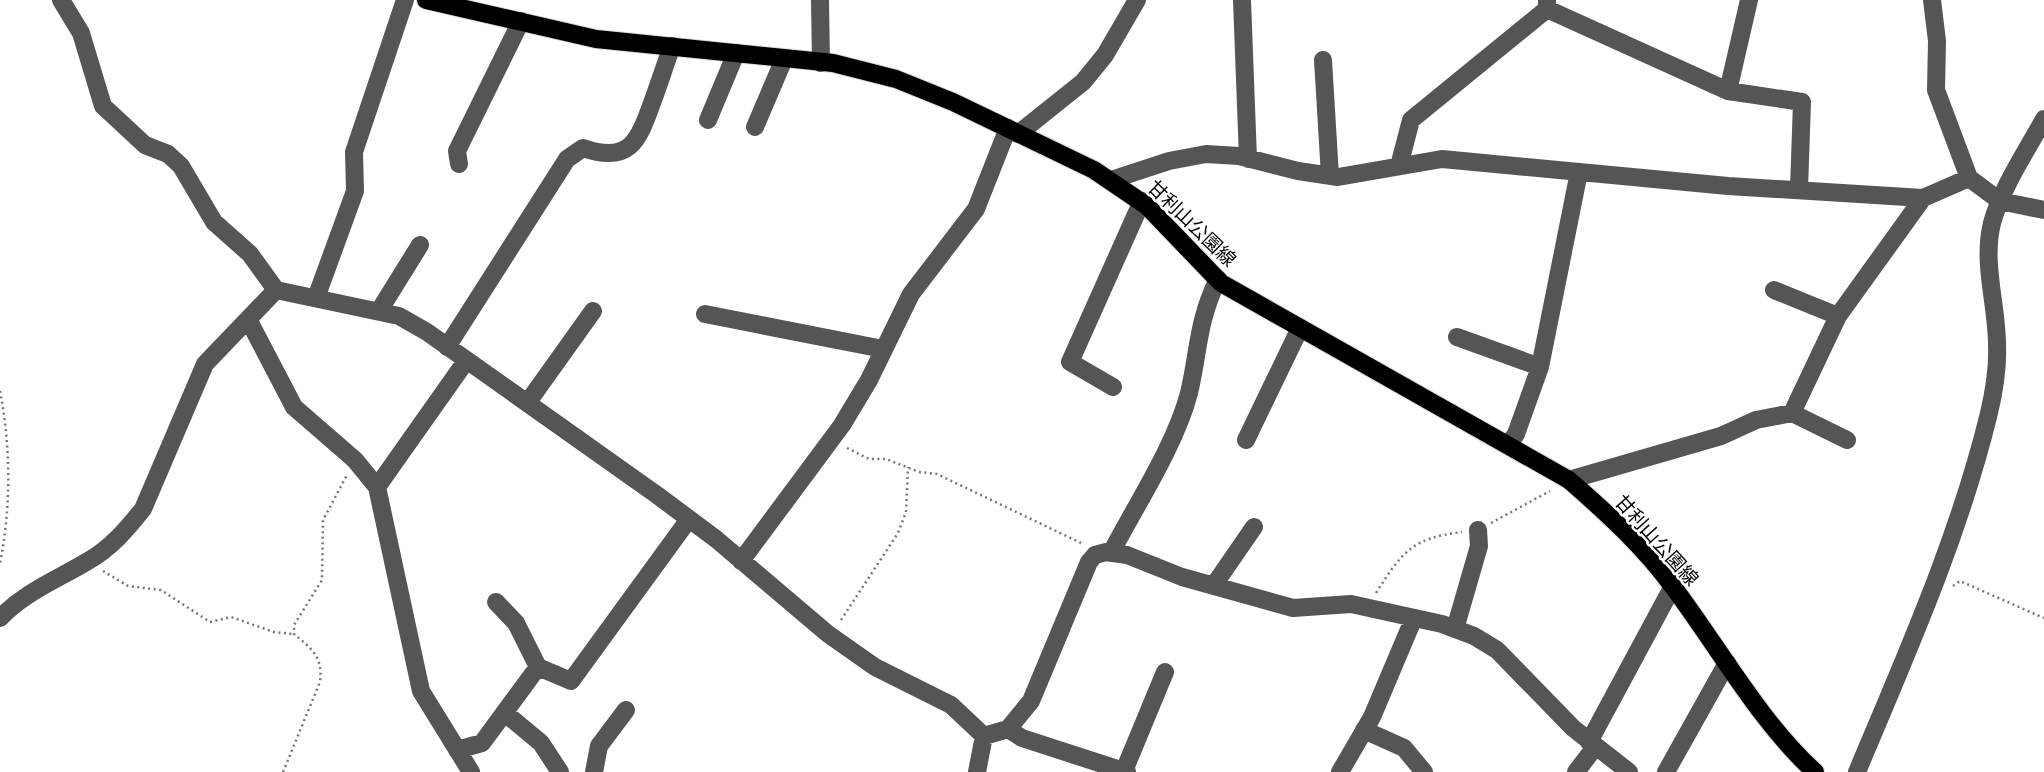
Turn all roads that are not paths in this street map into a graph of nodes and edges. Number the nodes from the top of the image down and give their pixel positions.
1 (61, 0) edge
2 (405, 0) edge
3 (426, 0) edge
4 (820, 0) edge
5 (1137, 0) edge
6 (1242, 0) edge
7 (1749, 0) edge
8 (1932, 0) edge
9 (1547, 4) edge
10 (521, 21) junction
11 (672, 46) junction
12 (736, 53) junction
13 (784, 59) junction
14 (1323, 60) dead end
15 (821, 63) junction
16 (1728, 92) junction
17 (2044, 119) edge
18 (708, 120) dead end
19 (755, 127) dead end
20 (1013, 131) junction
21 (1248, 159) junction
22 (459, 164) dead end
23 (1399, 166) junction
24 (1579, 172) junction
25 (1330, 176) junction
26 (1969, 178) junction
27 (1111, 180) junction
28 (1799, 189) junction
29 (1923, 198) junction
30 (1142, 201) junction
31 (2000, 201) junction
32 (2044, 210) edge
33 (419, 245) dead end
34 (1218, 279) junction
35 (276, 289) junction
36 (1774, 290) dead end
37 (316, 298) junction
38 (379, 311) junction
39 (593, 311) dead end
40 (705, 314) dead end
41 (1838, 316) junction
42 (248, 319) junction
43 (1300, 328) junction
44 (1457, 337) dead end
45 (447, 346) junction
46 (883, 349) junction
47 (466, 361) junction
48 (1540, 367) junction
49 (1113, 387) dead end
50 (528, 402) junction
51 (1792, 413) junction
52 (1246, 440) dead end
53 (1847, 440) dead end
54 (1509, 444) junction
55 (1569, 480) junction
56 (377, 487) junction
57 (689, 519) junction
58 (1254, 527) dead end
59 (1478, 530) dead end
60 (1103, 554) junction
61 (741, 561) junction
62 (1214, 585) junction
63 (1673, 586) junction
64 (496, 602) dead end
65 (0, 618) edge
66 (1413, 620) junction
67 (1455, 629) junction
68 (1727, 663) junction
69 (538, 667) junction
70 (1165, 672) dead end
71 (626, 710) dead end
72 (505, 713) junction
73 (1008, 729) junction
74 (1364, 730) junction
75 (984, 736) junction
76 (1592, 745) junction
77 (457, 750) junction
78 (1125, 771) edge
79 (471, 772) edge
80 (560, 772) edge
81 (594, 772) edge
82 (977, 772) edge
83 (1340, 772) edge
84 (1424, 772) edge
85 (1576, 772) edge
86 (1629, 772) edge
87 (1667, 772) edge
88 (1815, 772) edge
89 (1857, 772) edge

1 - 35 street
2 - 37 street
3 - 10 main road, 甘利山公園線
4 - 15 street
5 - 20 street
6 - 21 street
7 - 16 street
8 - 26 street
9 - 16 street
9 - 23 street
10 - 11 main road, 甘利山公園線
10 - 22 street
11 - 12 main road, 甘利山公園線
11 - 45 street
12 - 13 main road, 甘利山公園線
12 - 18 street
13 - 15 main road, 甘利山公園線
13 - 19 street
14 - 25 street
15 - 20 main road, 甘利山公園線
16 - 28 street
17 - 31 street
20 - 27 main road, 甘利山公園線
20 - 46 street
21 - 25 street
21 - 27 street
23 - 24 street
23 - 25 street
24 - 28 street
24 - 48 street
26 - 29 street
26 - 31 street
27 - 30 main road, 甘利山公園線
28 - 29 street
29 - 41 street
30 - 34 main road, 甘利山公園線
30 - 49 street
31 - 32 street
31 - 89 street
33 - 38 street
34 - 43 main road, 甘利山公園線
34 - 60 street
35 - 37 street
35 - 42 street
36 - 41 street
37 - 38 street
38 - 45 street
39 - 50 street
40 - 46 street
41 - 51 street
42 - 56 street
42 - 65 street
43 - 52 street
43 - 54 main road, 甘利山公園線
44 - 48 street
45 - 47 street
46 - 61 street
47 - 50 street
47 - 56 street
48 - 54 street
50 - 57 street
51 - 53 street
51 - 55 street
54 - 55 main road, 甘利山公園線
55 - 63 main road, 甘利山公園線
56 - 77 street
57 - 61 street
57 - 69 street
58 - 62 street
59 - 67 street
60 - 62 street
60 - 73 street
61 - 75 street
62 - 66 street
63 - 68 main road, 甘利山公園線
63 - 76 street
64 - 69 street
66 - 67 street
66 - 74 street
67 - 76 street
68 - 87 street
68 - 88 main road, 甘利山公園線
69 - 72 street
70 - 78 street
71 - 81 street
72 - 77 street
72 - 80 street
73 - 75 street
73 - 78 street
74 - 83 street
74 - 84 street
75 - 82 street
76 - 85 street
76 - 86 street
77 - 79 street

